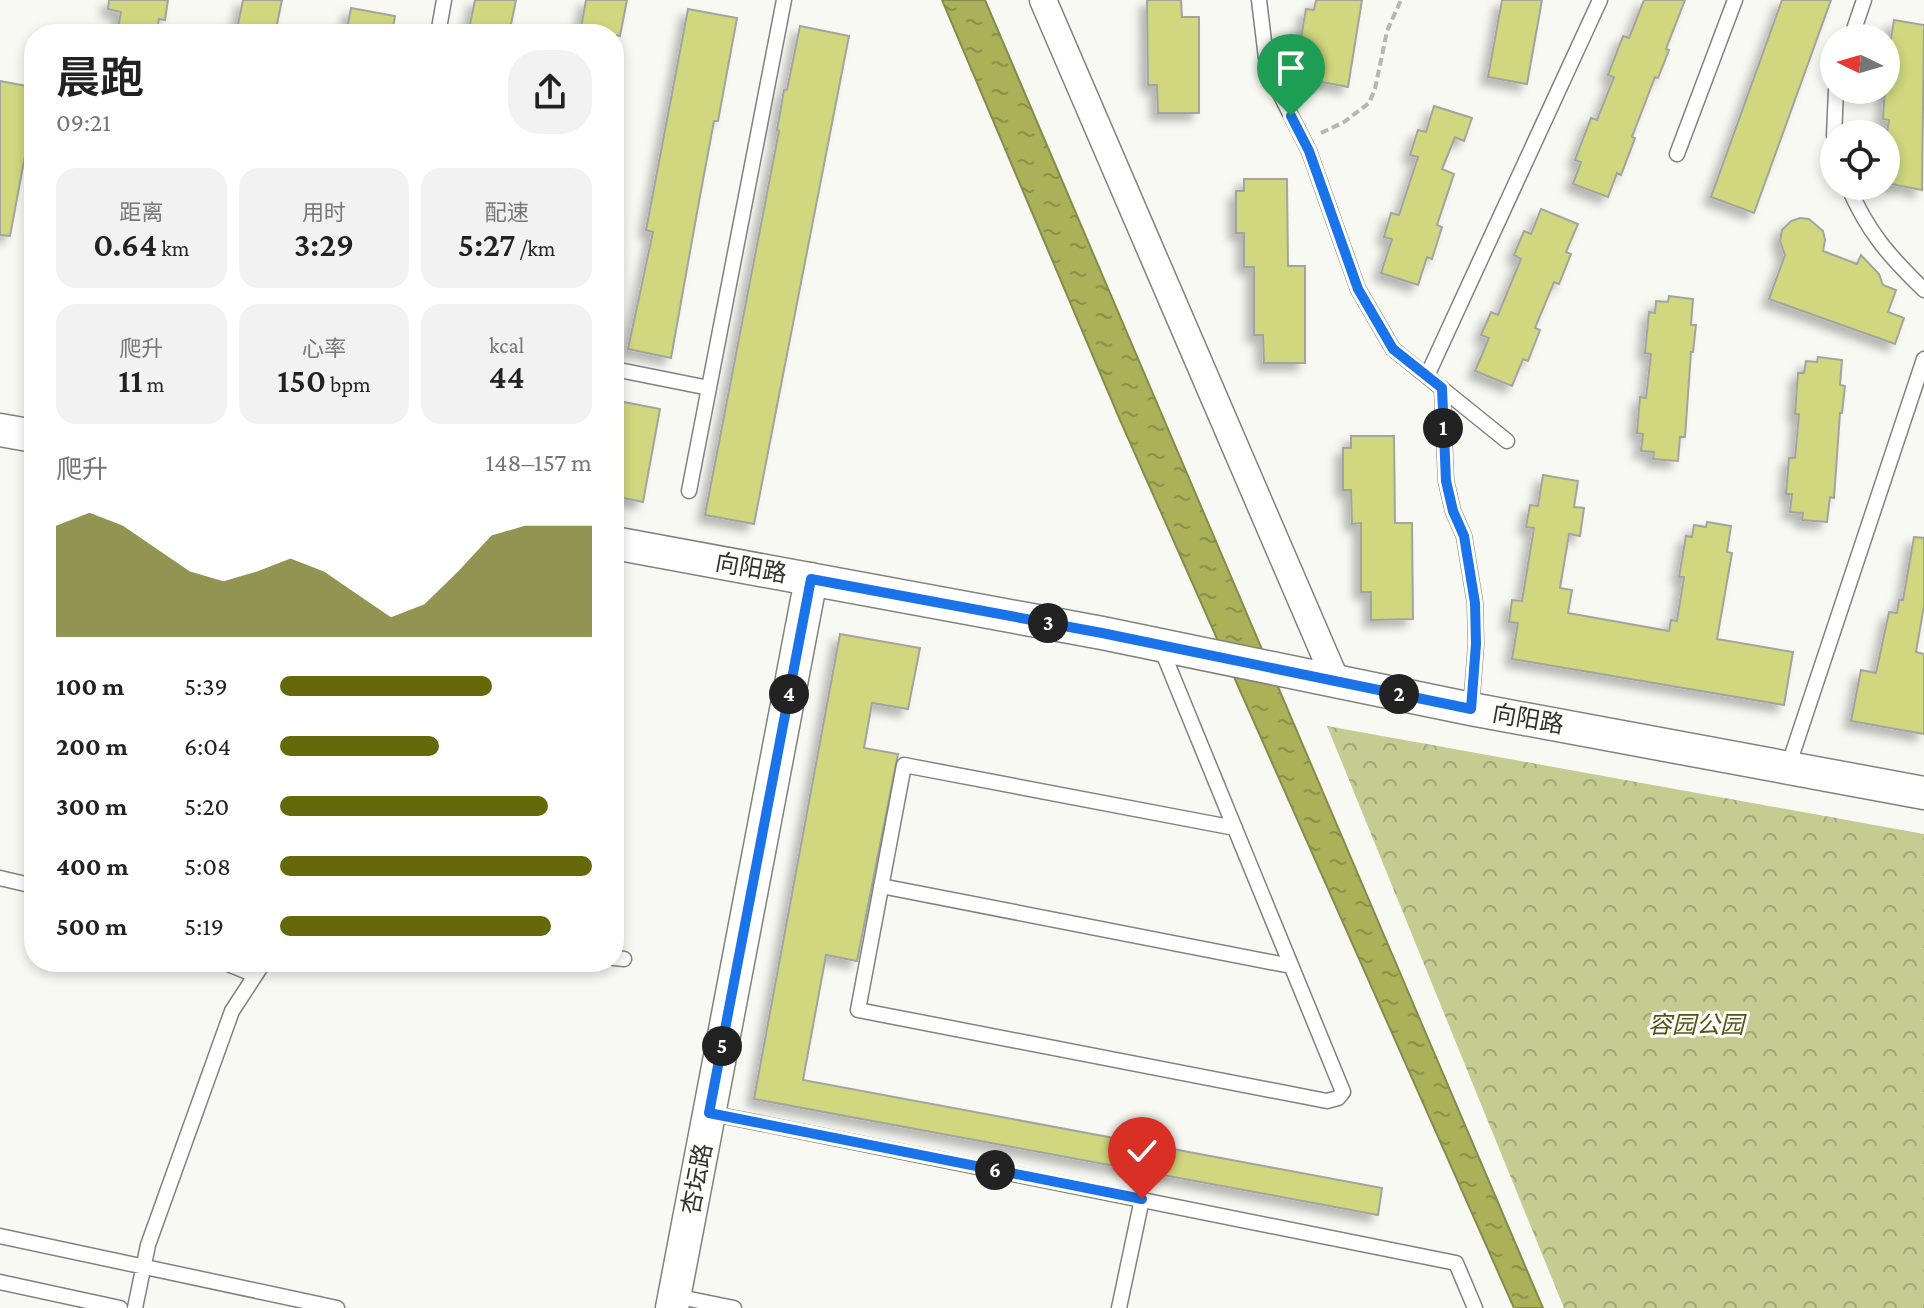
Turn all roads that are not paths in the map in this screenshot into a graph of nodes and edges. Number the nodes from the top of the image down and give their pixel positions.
1 (444, 0) edge
2 (784, 0) edge
3 (1043, 0) edge
4 (1259, 0) edge
5 (1600, 0) edge
6 (1735, 0) edge
7 (1864, 0) edge
8 (440, 24) edge
9 (1856, 24) edge
10 (1677, 154) dead end
11 (1854, 200) edge
12 (1924, 290) edge
13 (1924, 359) edge
14 (624, 371) edge
15 (1427, 376) junction
16 (709, 388) junction
17 (1442, 388) junction
18 (0, 430) edge
19 (24, 434) edge
20 (1507, 441) dead end
21 (689, 491) dead end
22 (624, 545) edge
23 (811, 579) junction
24 (1160, 645) junction
25 (1336, 681) junction
26 (1471, 709) junction
27 (1788, 767) junction
28 (1924, 793) edge
29 (1235, 828) junction
30 (0, 878) edge
31 (24, 884) edge
32 (881, 886) junction
33 (1291, 966) junction
34 (248, 972) edge
35 (257, 972) edge
36 (255, 975) junction
37 (709, 1113) junction
38 (1142, 1199) junction
39 (0, 1236) edge
40 (142, 1267) junction
41 (0, 1282) edge
42 (673, 1302) edge
43 (120, 1308) edge
44 (135, 1308) edge
45 (337, 1308) edge
46 (734, 1308) edge
47 (1119, 1308) edge
48 (1475, 1308) edge

1 - 8 lane
2 - 16 lane
3 - 25 street
4 - 15 lane
5 - 15 lane
6 - 10 lane
7 - 9 lane
11 - 12 lane
13 - 27 lane
14 - 16 lane
15 - 17 lane
16 - 21 lane
17 - 20 lane
17 - 26 lane
18 - 19 street
22 - 23 street, 向阳路
23 - 24 street, 向阳路
23 - 37 street, 杏坛路
24 - 25 street, 向阳路
24 - 29 lane
25 - 26 street, 向阳路
26 - 27 street, 向阳路
27 - 28 street, 向阳路
29 - 32 lane
29 - 33 lane
30 - 31 lane
32 - 33 lane
32 - 33 lane
34 - 36 lane
35 - 36 lane
36 - 40 lane
37 - 38 lane
37 - 42 street, 杏坛路
38 - 47 lane
38 - 48 lane
39 - 40 lane
40 - 44 lane
40 - 45 lane
41 - 43 lane
42 - 46 lane

